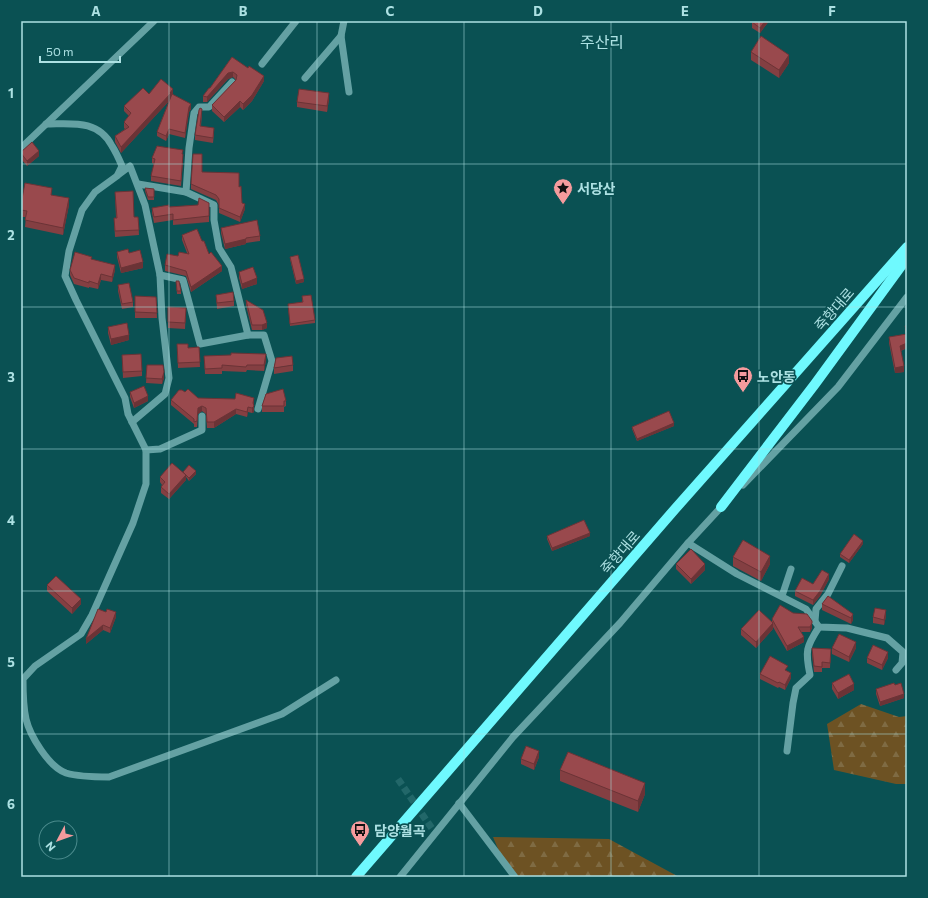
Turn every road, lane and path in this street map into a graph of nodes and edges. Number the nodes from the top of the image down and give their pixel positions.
1 (154, 21) edge
2 (296, 21) edge
3 (344, 21) edge
4 (341, 36) junction
5 (262, 64) dead end
6 (305, 78) dead end
7 (232, 82) edge
8 (349, 92) dead end
9 (46, 124) junction
10 (21, 148) edge
11 (118, 176) junction
12 (138, 184) junction
13 (186, 192) junction
14 (907, 247) edge
15 (907, 258) edge
16 (160, 275) junction
17 (907, 297) edge
18 (248, 334) junction
19 (258, 409) dead end
20 (202, 416) dead end
21 (132, 422) junction
22 (146, 450) junction
23 (721, 507) junction
24 (688, 543) junction
25 (842, 566) dead end
26 (791, 569) dead end
27 (782, 596) junction
28 (817, 624) junction
29 (896, 670) dead end
30 (336, 680) dead end
31 (787, 751) dead end
32 (459, 803) junction
33 (356, 877) edge
34 (400, 877) edge
35 (515, 877) edge

1 - 9 street
2 - 5 street
3 - 4 street
4 - 6 street
4 - 8 street
7 - 13 street
9 - 10 street
9 - 11 street
11 - 12 street
11 - 21 street
12 - 13 street
12 - 16 street
13 - 18 street
14 - 33 main road, 죽향대로
15 - 23 main road
16 - 18 street
16 - 21 street
17 - 23 street
18 - 19 street
20 - 22 street
21 - 22 street
22 - 30 street
23 - 24 street
24 - 27 street
24 - 32 street
25 - 28 street
26 - 27 street
27 - 28 street
28 - 29 street
28 - 31 street
32 - 34 street
32 - 35 street

